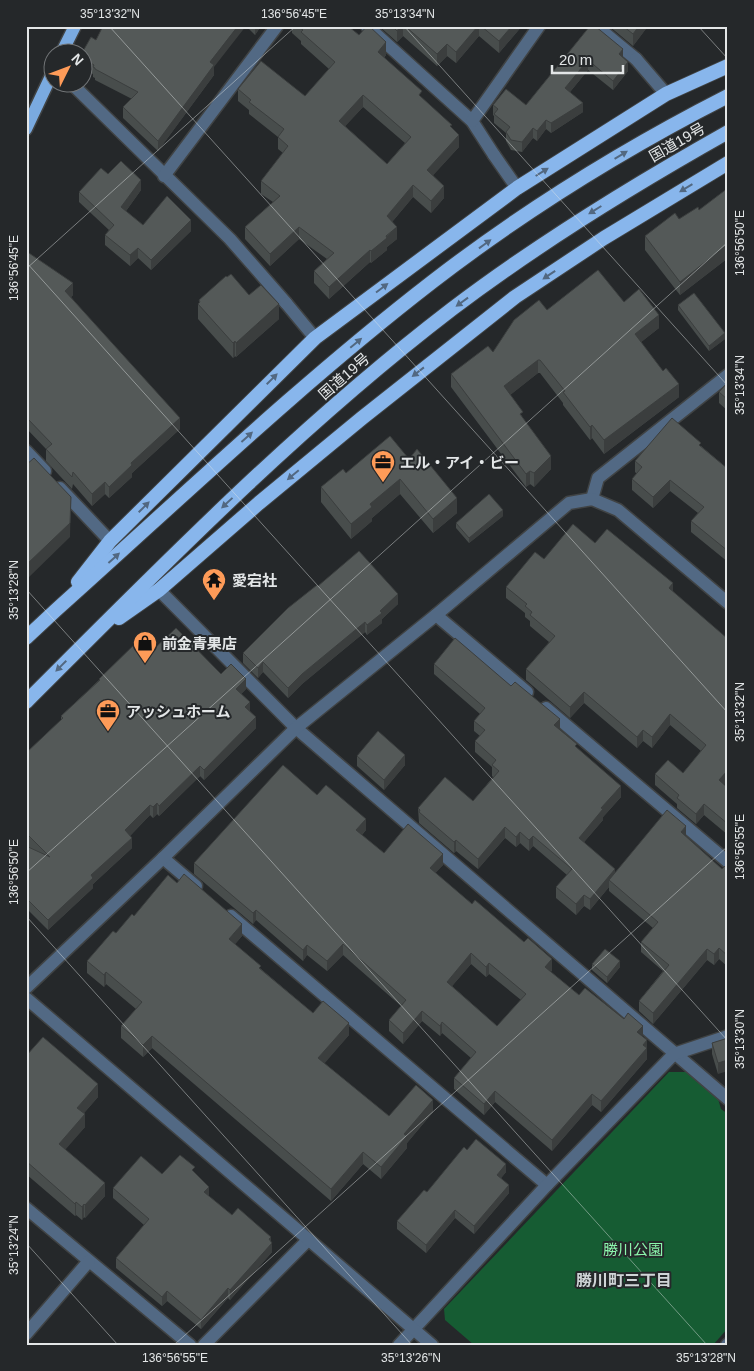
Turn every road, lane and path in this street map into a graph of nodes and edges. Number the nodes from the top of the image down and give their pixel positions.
1 (75, 26) edge
2 (277, 26) edge
3 (367, 26) edge
4 (539, 26) edge
5 (596, 26) edge
6 (67, 42) edge
7 (728, 66) edge
8 (43, 92) edge
9 (80, 92) edge
10 (666, 94) junction
11 (728, 96) edge
12 (472, 121) junction
13 (26, 129) edge
14 (728, 132) edge
15 (728, 163) edge
16 (164, 176) junction
17 (517, 188) junction
18 (315, 338) junction
19 (728, 375) edge
20 (26, 451) edge
21 (592, 499) junction
22 (110, 541) junction
23 (159, 590) junction
24 (728, 602) edge
25 (56, 610) junction
26 (436, 615) junction
27 (26, 638) edge
28 (87, 641) junction
29 (26, 702) edge
30 (296, 728) junction
31 (163, 858) junction
32 (728, 862) edge
33 (208, 896) edge
34 (223, 909) edge
35 (26, 988) edge
36 (26, 998) edge
37 (728, 1036) edge
38 (674, 1054) junction
39 (728, 1099) edge
40 (547, 1185) junction
41 (26, 1208) edge
42 (308, 1240) junction
43 (89, 1261) junction
44 (413, 1329) junction
45 (26, 1334) edge
46 (190, 1345) edge
47 (204, 1345) edge
48 (399, 1345) edge
49 (432, 1345) edge

1 - 6 main road
2 - 16 street
3 - 12 street
4 - 12 street
5 - 10 street
7 - 10 highway
8 - 13 main road
9 - 16 street
17 -> 10 highway
25 -> 11 highway, 国道19号
12 - 17 street
14 -> 28 highway, 国道19号
15 -> 23 highway
16 - 18 street
18 -> 17 highway
22 -> 18 highway
19 - 21 street
20 - 22 street
21 - 24 street
21 - 26 street
22 - 25 highway
23 - 28 highway
23 - 30 street
25 - 27 highway, 国道19号
26 - 30 street
26 - 32 street
28 -> 29 highway, 国道19号
30 - 31 street
30 - 38 street
31 - 33 street
31 - 35 street
34 - 40 street
36 - 42 street
37 - 38 street
38 - 39 street
38 - 40 street
40 - 44 street
41 - 43 street
42 - 44 street
42 - 47 street
43 - 45 street
43 - 46 street
44 - 48 street
44 - 49 street

